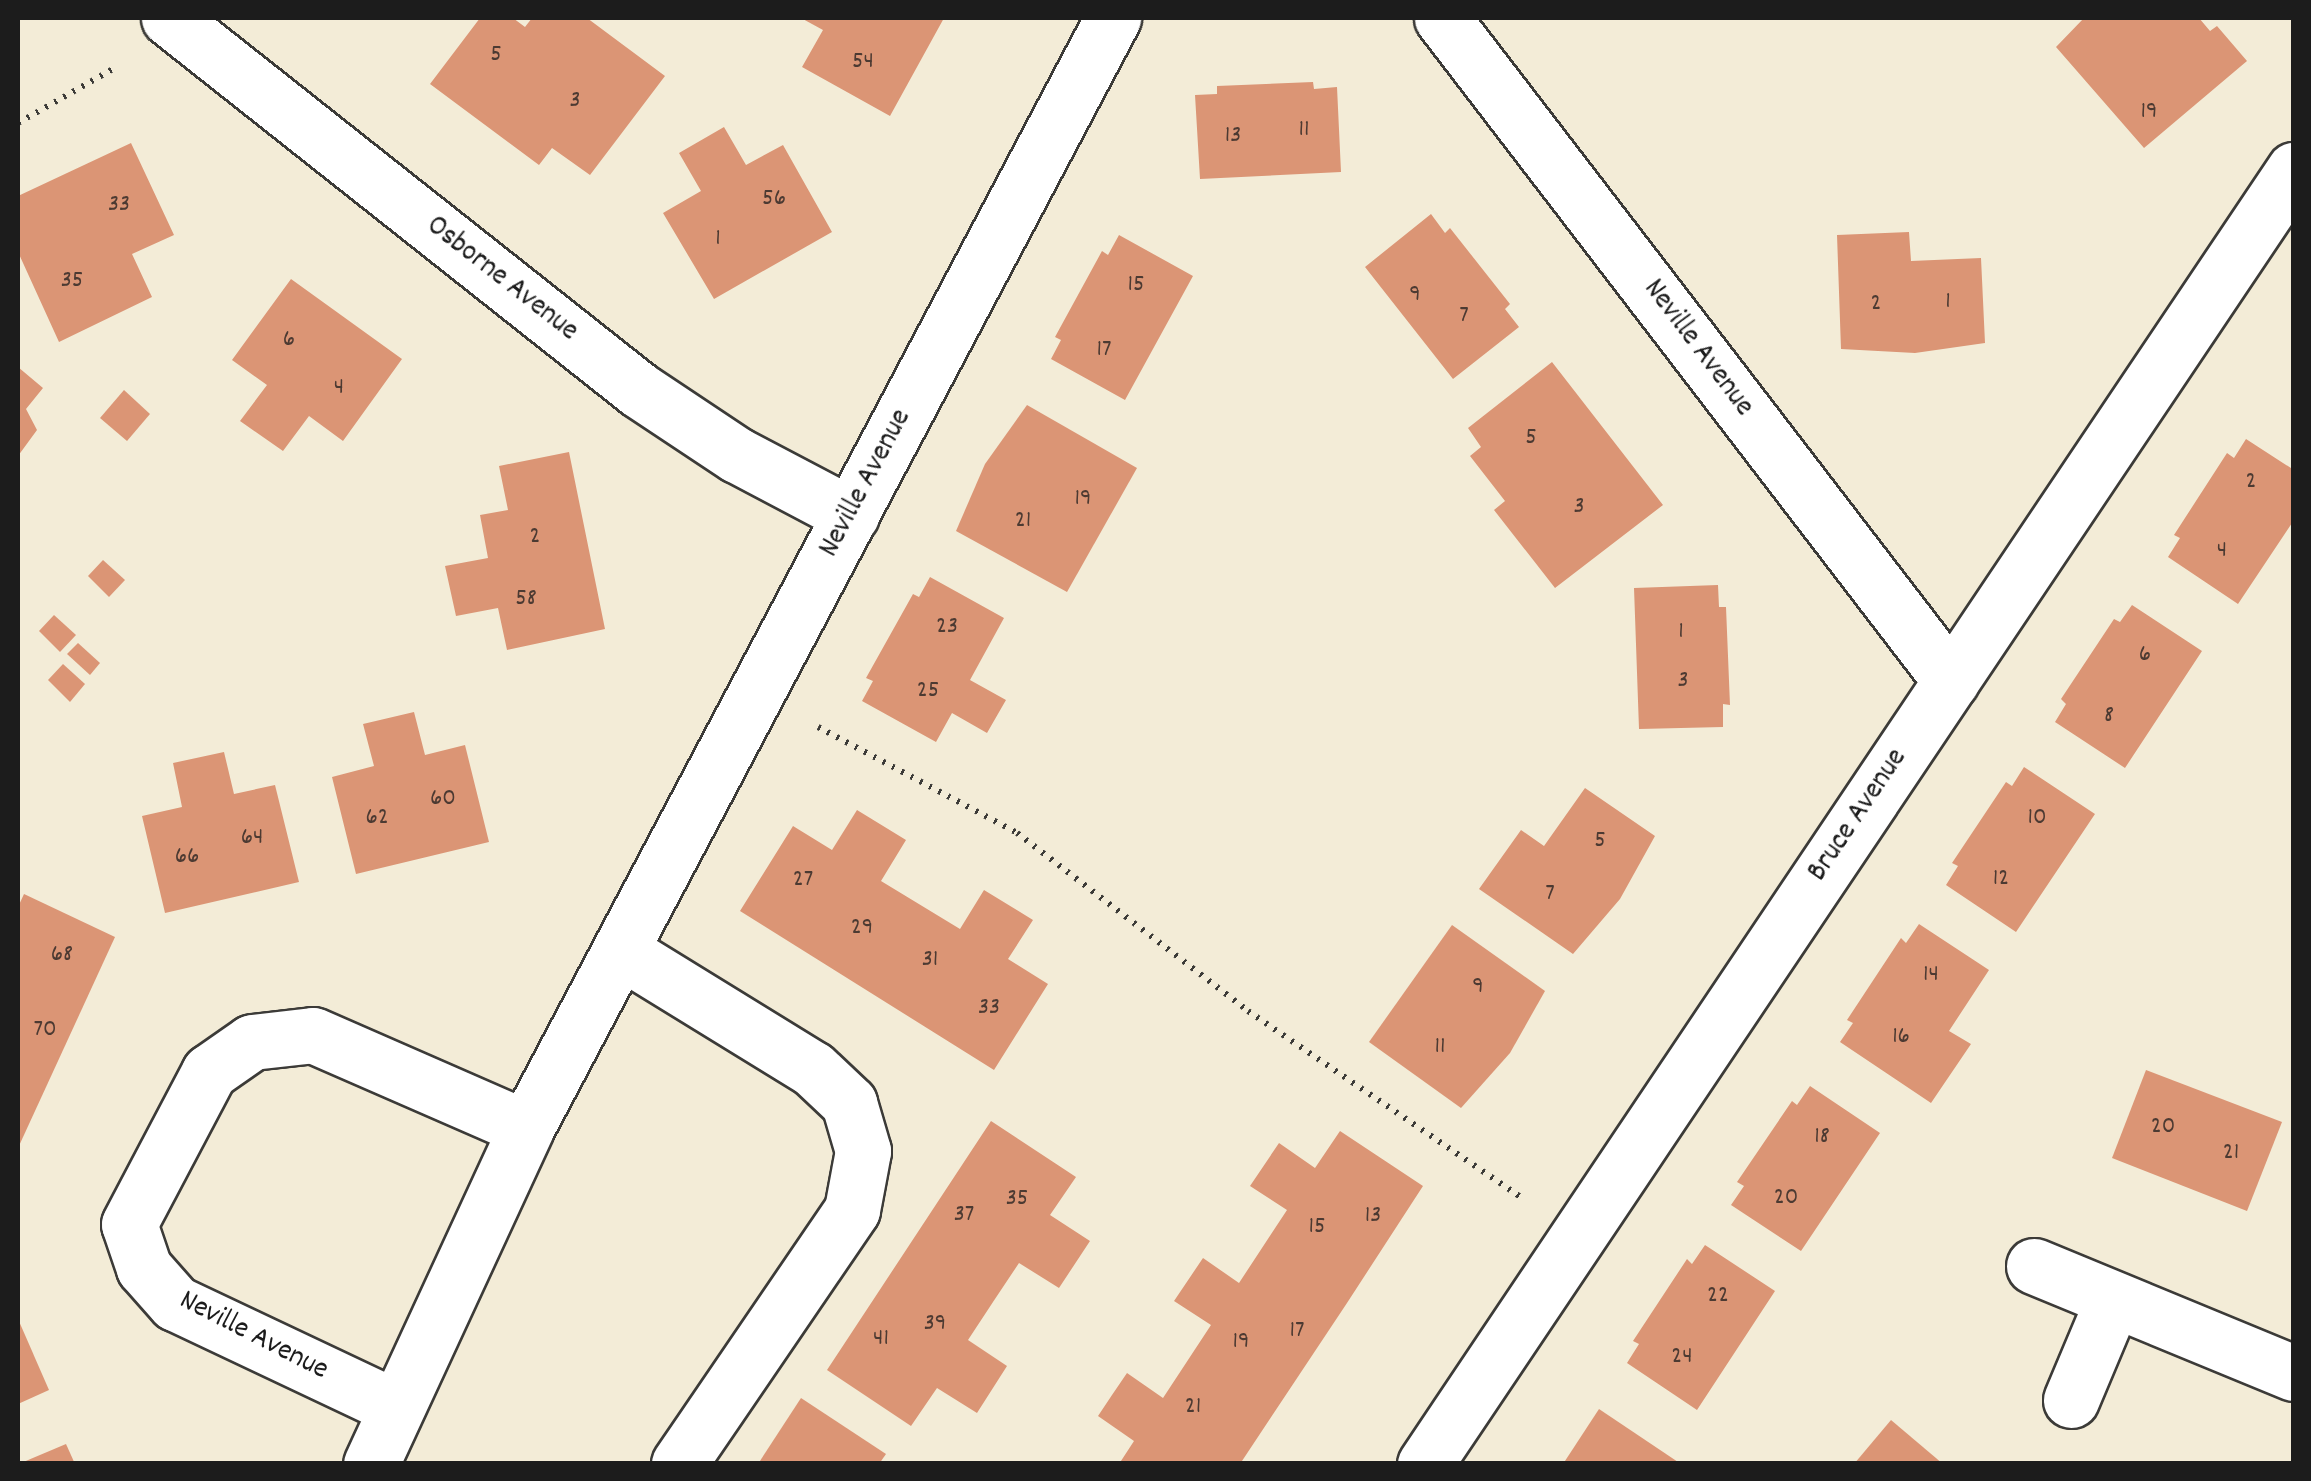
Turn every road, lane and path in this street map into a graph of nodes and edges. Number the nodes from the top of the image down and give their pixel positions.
1 (169, 18) edge
2 (1113, 18) edge
3 (1442, 18) edge
4 (130, 60) dead end
5 (18, 123) edge
6 (2294, 170) edge
7 (851, 515) junction
8 (1950, 681) junction
9 (754, 693) junction
10 (621, 951) junction
11 (526, 1128) junction
12 (1575, 1235) junction
13 (2034, 1266) dead end
14 (2113, 1300) junction
15 (2294, 1373) edge
16 (2070, 1400) dead end
17 (393, 1406) junction
18 (370, 1464) edge
19 (679, 1464) edge
20 (1426, 1464) edge

1 - 7 street, Osborne Avenue
2 - 7 street, Neville Avenue
3 - 8 street, Neville Avenue
4 - 5 path
6 - 8 street, Bruce Avenue
7 - 9 street, Neville Avenue
8 - 12 street, Bruce Avenue
9 - 10 street, Neville Avenue
9 - 12 path
10 - 11 street, Neville Avenue
10 - 19 street
11 - 17 street, Neville Avenue
11 - 17 street, Neville Avenue
12 - 20 street, Bruce Avenue
13 - 14 street
14 - 15 street
14 - 16 street
17 - 18 street, Neville Avenue

